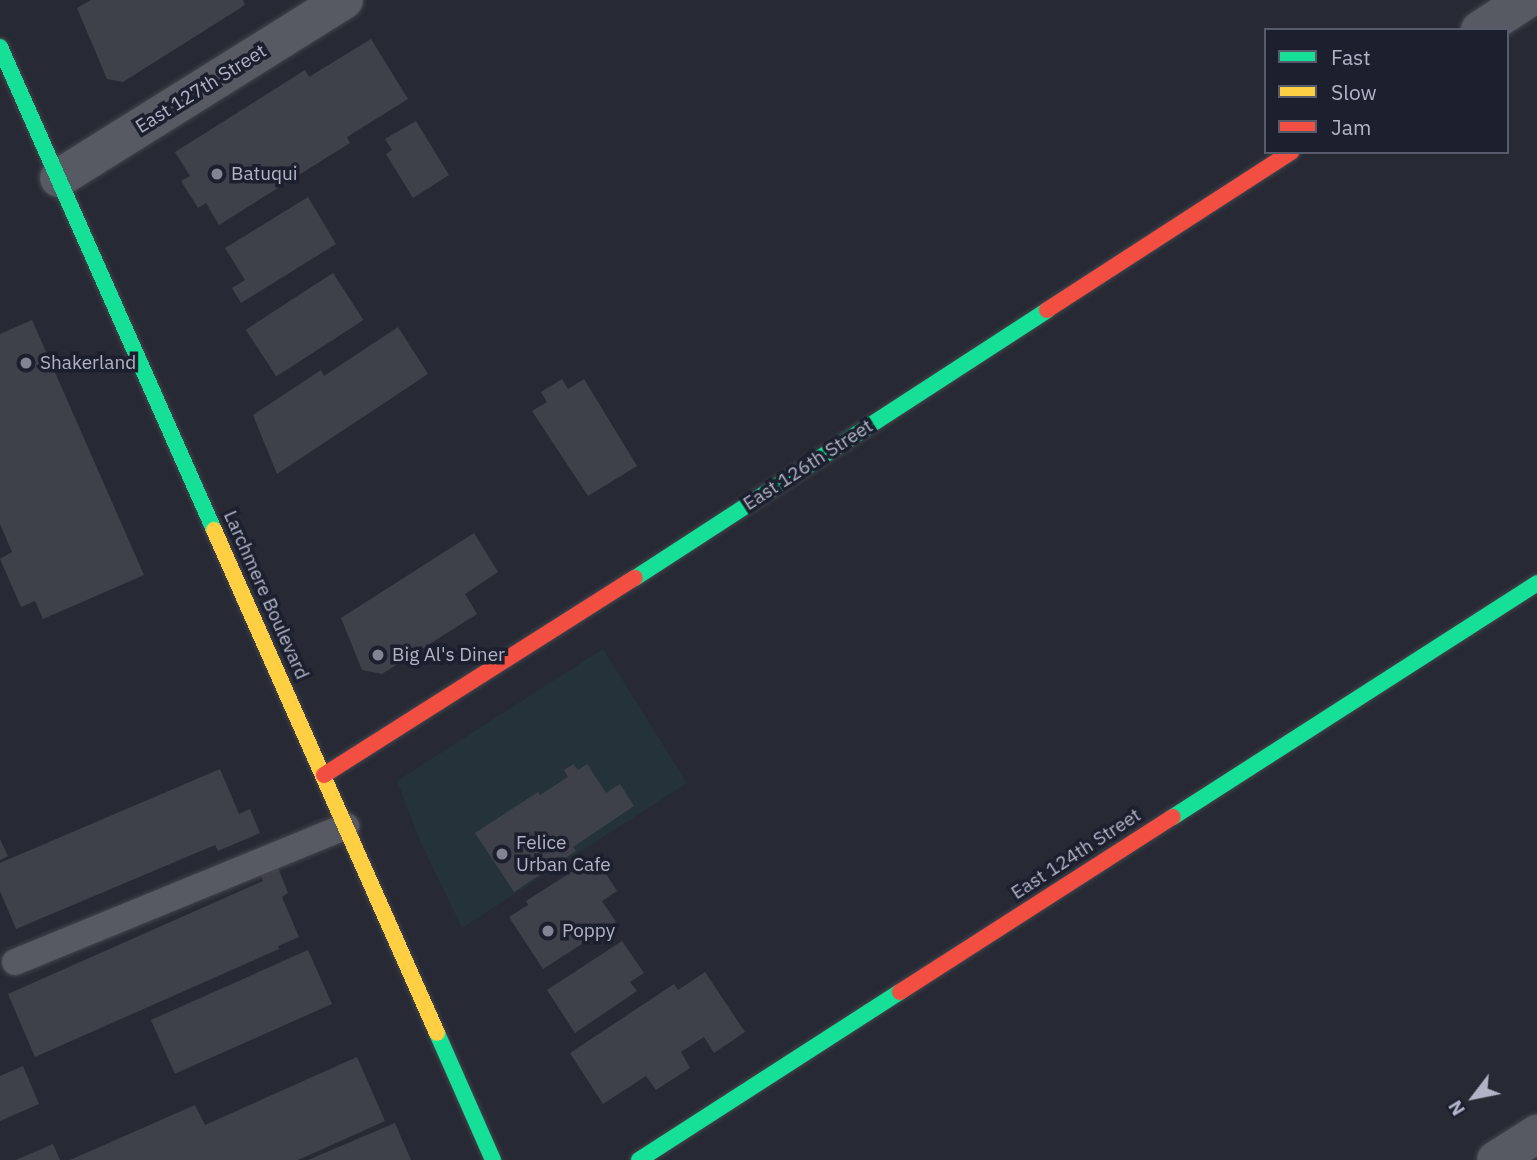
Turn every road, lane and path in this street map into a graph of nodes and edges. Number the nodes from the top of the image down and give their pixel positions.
1 (344, 0) edge
2 (1526, 0) edge
3 (1483, 28) edge
4 (0, 47) edge
5 (1288, 154) edge
6 (59, 178) junction
7 (1537, 583) edge
8 (324, 775) junction
9 (346, 826) junction
10 (15, 962) dead end
11 (1537, 1134) edge
12 (493, 1160) edge
13 (639, 1160) edge
14 (1496, 1160) edge

1 - 6 street, East 127th Street
2 - 3 street
4 - 6 street, Larchmere Boulevard
5 - 8 street, East 126th Street
6 - 8 street, Larchmere Boulevard
7 - 13 street, East 124th Street
8 - 9 street, Larchmere Boulevard
9 - 10 lane
9 - 12 street, Larchmere Boulevard
11 - 14 street

